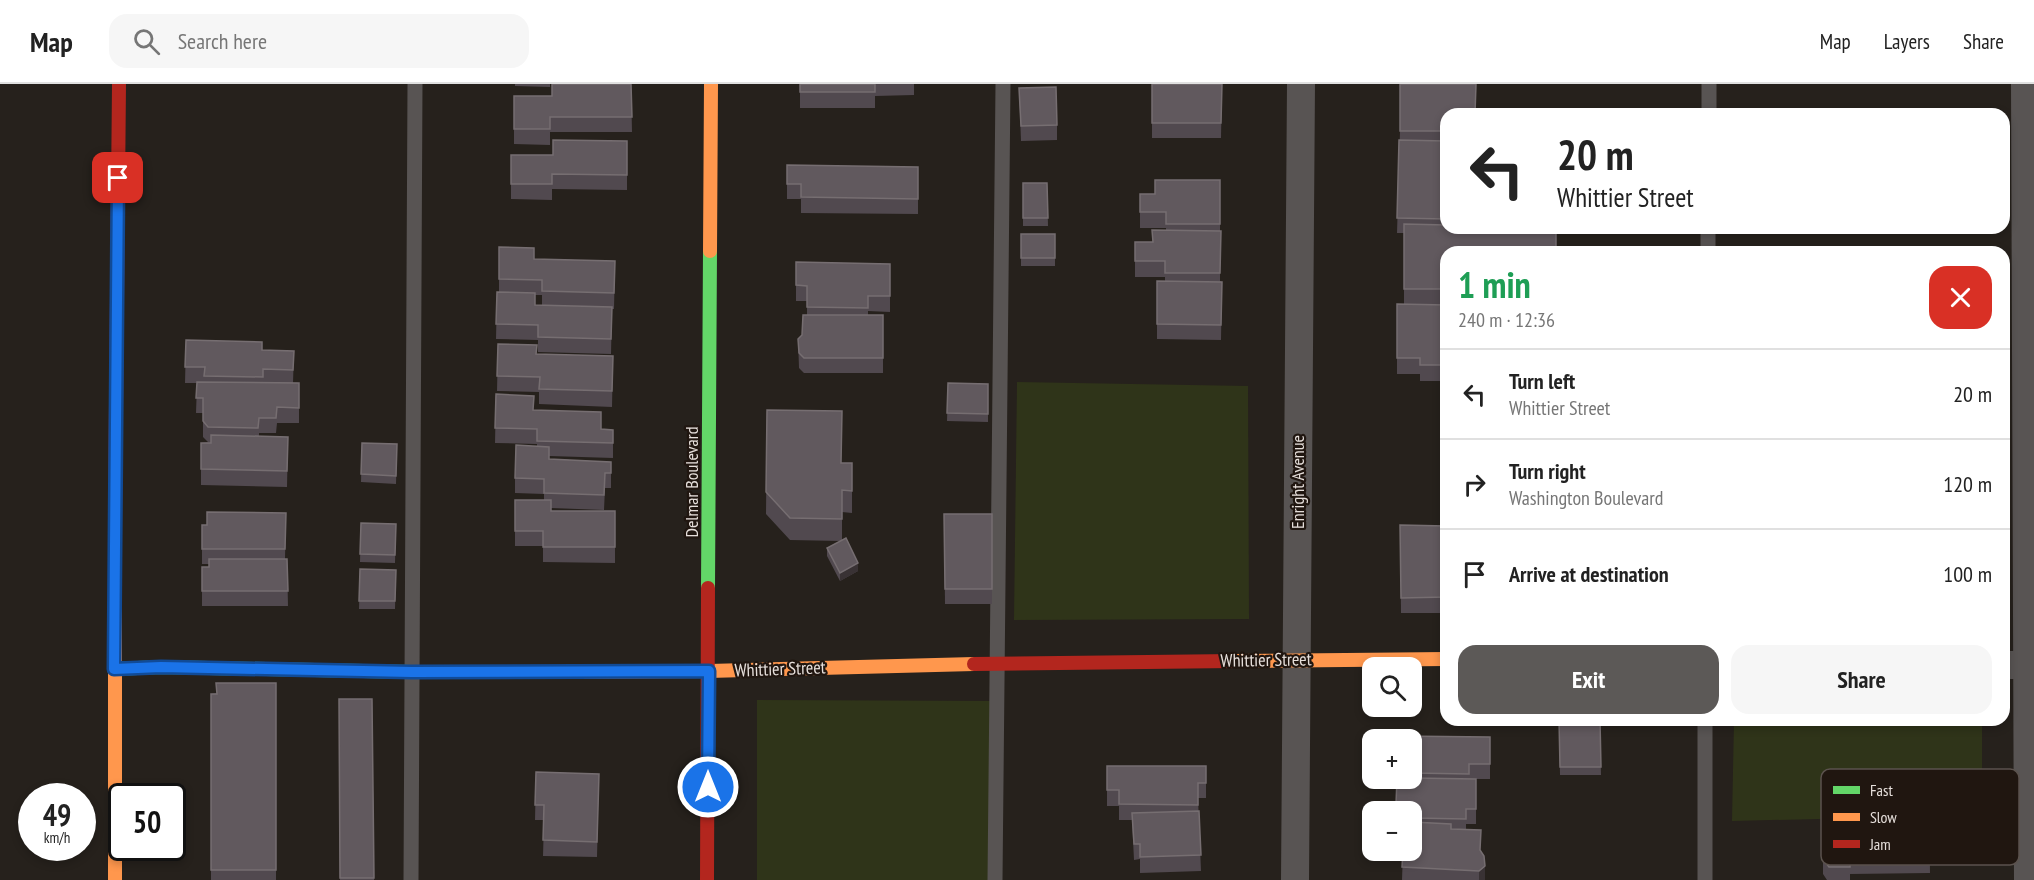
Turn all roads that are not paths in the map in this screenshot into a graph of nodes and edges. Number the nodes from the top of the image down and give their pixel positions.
1 (119, 84) edge
2 (415, 84) edge
3 (711, 84) edge
4 (1003, 84) edge
5 (1301, 84) edge
6 (1709, 84) edge
7 (2025, 84) edge
8 (1709, 108) edge
9 (1296, 659) junction
10 (1440, 659) edge
11 (998, 663) junction
12 (2022, 665) edge
13 (114, 669) junction
14 (709, 671) junction
15 (412, 672) junction
16 (1705, 726) edge
17 (115, 880) edge
18 (411, 880) edge
19 (707, 880) edge
20 (995, 880) edge
21 (1295, 880) edge
22 (1705, 880) edge
23 (2028, 880) edge

1 - 13 street
2 - 15 lane
3 - 14 street, Delmar Boulevard
4 - 11 lane
5 - 9 street, Enright Avenue
6 - 8 lane
7 - 12 street
9 - 10 street, Whittier Street
9 - 11 street, Whittier Street
9 - 21 street, Enright Avenue
11 - 14 street, Whittier Street
11 - 20 lane
12 - 23 street
13 - 15 street, Whittier Street
13 - 17 street
14 - 15 street, Whittier Street
14 - 19 street, Delmar Boulevard
15 - 18 lane
16 - 22 lane

